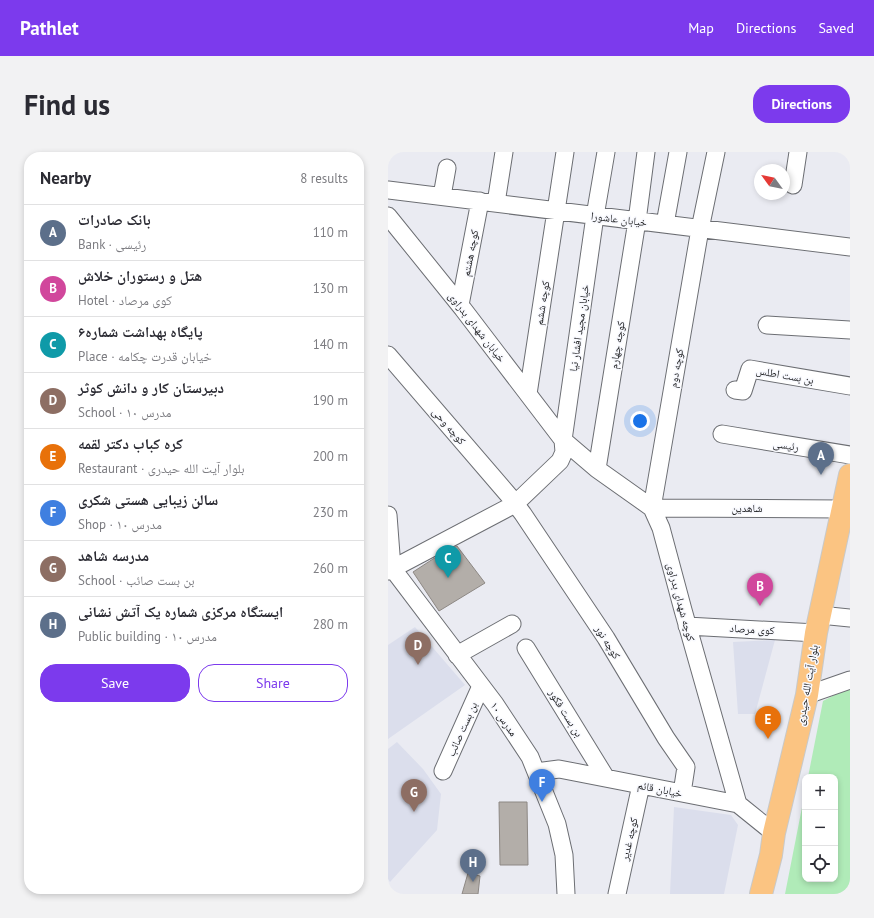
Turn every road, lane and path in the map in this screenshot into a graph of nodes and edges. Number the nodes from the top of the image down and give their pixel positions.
1 (504, 152) edge
2 (565, 152) edge
3 (606, 152) edge
4 (646, 152) edge
5 (678, 152) edge
6 (716, 152) edge
7 (798, 152) edge
8 (448, 168) dead end
9 (793, 185) dead end
10 (388, 190) edge
11 (442, 196) junction
12 (488, 202) junction
13 (556, 211) junction
14 (388, 216) edge
15 (595, 216) junction
16 (637, 221) junction
17 (665, 224) junction
18 (700, 229) junction
19 (850, 248) edge
20 (460, 305) junction
21 (767, 325) dead end
22 (850, 330) edge
23 (388, 355) edge
24 (850, 386) edge
25 (735, 390) dead end
26 (528, 394) junction
27 (722, 434) dead end
28 (563, 440) junction
29 (850, 455) edge
30 (597, 469) junction
31 (850, 474) edge
32 (513, 501) junction
33 (652, 508) junction
34 (843, 509) junction
35 (388, 515) edge
36 (389, 568) edge
37 (850, 618) edge
38 (512, 624) dead end
39 (818, 624) junction
40 (687, 626) junction
41 (526, 648) dead end
42 (457, 655) junction
43 (850, 680) edge
44 (481, 686) junction
45 (807, 695) junction
46 (443, 771) dead end
47 (536, 772) junction
48 (606, 778) junction
49 (641, 785) junction
50 (682, 793) junction
51 (738, 804) junction
52 (774, 833) junction
53 (566, 894) edge
54 (617, 894) edge
55 (761, 894) edge

1 - 12 street, کوچه هشتم
2 - 13 street, کوچه ششم
3 - 15 street, خیابان مجید افشار نیا
4 - 16 street, کوچه چهارم
5 - 17 street
6 - 18 street, کوچه دوم
7 - 9 street
8 - 11 street
10 - 11 street, خیابان عاشورا
11 - 12 street, خیابان عاشورا
12 - 13 street, خیابان عاشورا
12 - 20 street, کوچه هشتم
13 - 15 street, خیابان عاشورا
13 - 26 street, کوچه ششم
14 - 20 street, خیابان شهدای بدراوی
15 - 16 street, خیابان عاشورا
15 - 28 street, خیابان مجید افشار نیا
16 - 17 street, خیابان عاشورا
16 - 30 street, کوچه چهارم
17 - 18 street, خیابان عاشورا
18 - 19 street, خیابان عاشورا
18 - 33 street, کوچه دوم
20 - 26 street, خیابان شهدای بدراوی
21 - 22 street
23 - 32 street, کوچه وحی
24 - 25 street, بن بست اطلس
26 - 28 street, خیابان شهدای بدراوی
27 - 29 street, رئیسی
28 - 30 street
28 - 32 street, خیابان مجید افشار نیا
30 - 33 street
31 - 34 main road, بلوار آیت الله حیدری
32 - 36 street, خیابان مجید افشار نیا
32 - 50 street, کوچه نور
33 - 34 street, شاهدین
33 - 40 street, کوچه شهدای بدراوی
34 - 39 main road, بلوار آیت الله حیدری
35 - 36 street
36 - 42 street, مدرس ۱۰
37 - 39 street, کوی مرصاد
38 - 42 street
39 - 40 street, کوی مرصاد
39 - 45 main road, بلوار آیت الله حیدری
40 - 51 street, کوچه شهدای بدراوی
41 - 48 street, بن بست فکور
42 - 44 street, مدرس ۱۰
43 - 45 street
44 - 46 street, بن بست صائب
44 - 47 street, مدرس ۱۰
45 - 52 main road, بلوار آیت الله حیدری
47 - 48 street, خیابان قائم
47 - 53 street, مدرس ۱۰
48 - 49 street, خیابان قائم
49 - 50 street, خیابان قائم
49 - 54 street, کوچه غدیر
50 - 51 street, خیابان قائم
51 - 52 street, خیابان قائم
52 - 55 main road, بلوار آیت الله حیدری

